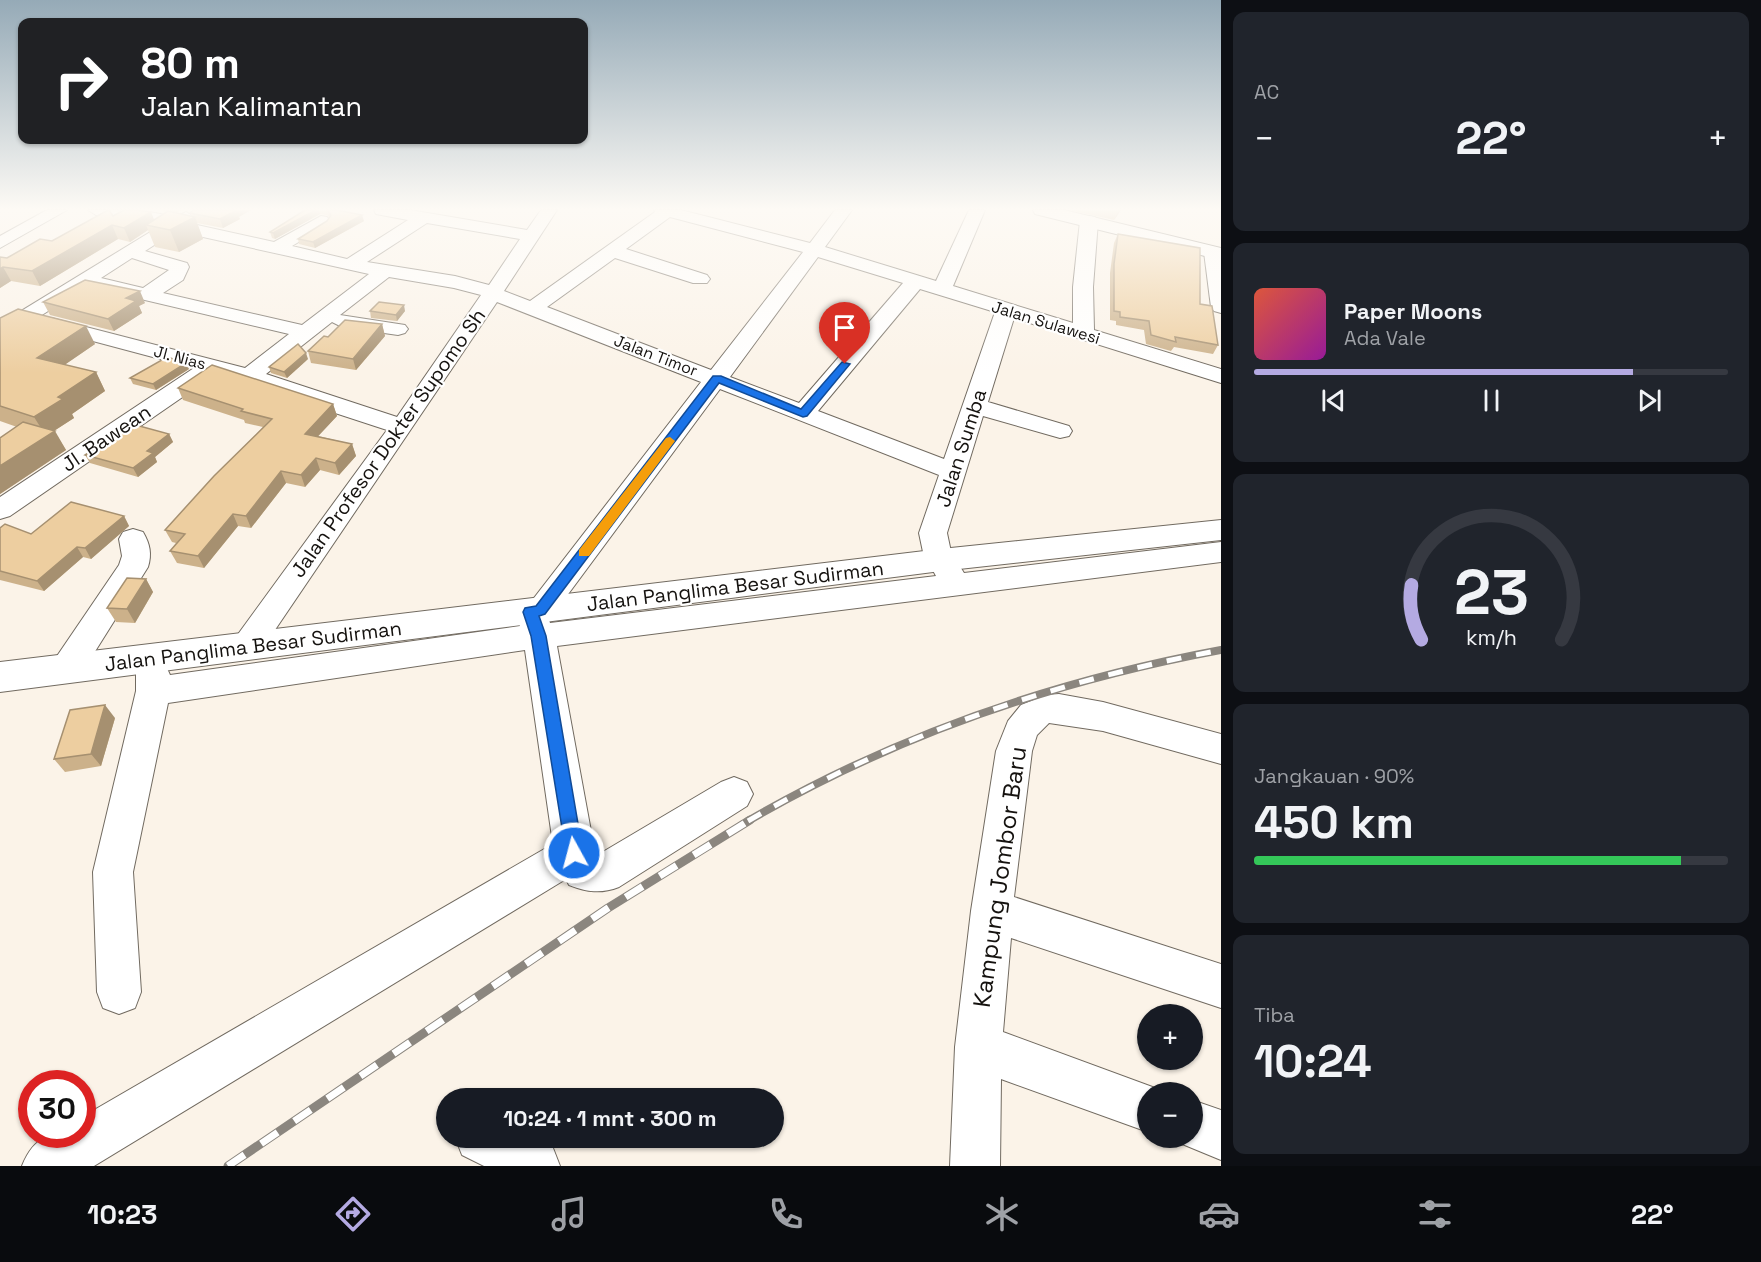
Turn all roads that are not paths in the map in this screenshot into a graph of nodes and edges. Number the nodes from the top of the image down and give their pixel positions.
1 (110, 264) edge
2 (171, 264) edge
3 (505, 264) edge
4 (655, 264) edge
5 (805, 264) edge
6 (861, 264) edge
7 (953, 264) edge
8 (1085, 264) edge
9 (1218, 264) edge
10 (350, 265) edge
11 (593, 265) joint
12 (383, 272) junction
13 (616, 272) dead end
14 (700, 279) dead end
15 (84, 280) junction
16 (915, 282) junction
17 (942, 290) junction
18 (493, 292) junction
19 (146, 295) junction
20 (1221, 307) edge
21 (533, 308) junction
22 (1006, 310) junction
23 (25, 317) junction
24 (323, 319) junction
25 (398, 329) dead end
26 (306, 332) junction
27 (0, 333) edge
28 (1084, 333) junction
29 (213, 366) junction
30 (249, 376) junction
31 (1221, 376) edge
32 (717, 378) junction
33 (974, 406) junction
34 (803, 414) junction
35 (402, 427) junction
36 (1060, 431) dead end
37 (951, 471) junction
38 (0, 510) edge
39 (1221, 530) edge
40 (133, 539) dead end
41 (1221, 552) edge
42 (948, 572) junction
43 (536, 619) junction
44 (247, 646) junction
45 (67, 668) junction
46 (153, 674) junction
47 (0, 677) edge
48 (1221, 749) edge
49 (734, 794) dead end
50 (574, 853) junction
51 (992, 911) junction
52 (1221, 986) edge
53 (119, 992) dead end
54 (978, 1047) junction
55 (1137, 1104) edge
56 (1203, 1128) edge
57 (1221, 1135) edge
58 (501, 1148) edge
59 (47, 1166) edge
60 (535, 1166) edge
61 (975, 1166) edge

1 - 15 street
2 - 19 street
3 - 18 street, Jalan Profesor Dokter Supomo Sh
4 - 14 street
5 - 32 street
6 - 16 street, Jalan Sulawesi
7 - 17 street
8 - 28 street
9 - 20 street
10 - 12 street, Jalan Timor
11 - 13 street
11 - 21 street
12 - 18 street, Jalan Timor
12 - 24 street
15 - 19 street
15 - 23 street
16 - 17 street, Jalan Sulawesi
16 - 34 street
17 - 22 street, Jalan Sulawesi
18 - 21 street, Jalan Timor
18 - 35 street, Jalan Profesor Dokter Supomo Sh
19 - 26 street
21 - 32 street, Jalan Timor
22 - 28 street, Jalan Sulawesi
22 - 33 street, Jalan Sumba
23 - 27 street
23 - 29 street, Jl. Nias
24 - 25 street
24 - 26 street
26 - 30 street
28 - 31 street, Jalan Sulawesi
29 - 30 street, Jl. Nias
29 - 38 street, Jl. Bawean
30 - 35 street, Jl. Nias
32 - 34 street, Jalan Timor
32 - 43 street
33 - 36 street
33 - 37 street, Jalan Sumba
34 - 37 street, Jalan Timor
35 - 44 street, Jalan Profesor Dokter Supomo Sh
37 - 42 street, Jalan Sumba
39 - 42 main road, Jalan Panglima Besar Sudirman
40 - 45 street
41 - 42 street
42 - 43 main road, Jalan Panglima Besar Sudirman
43 - 44 main road, Jalan Panglima Besar Sudirman
43 - 46 street
43 - 50 street
44 - 46 main road, Jalan Panglima Besar Sudirman
45 - 46 main road, Jalan Panglima Besar Sudirman
45 - 47 main road, Jalan Panglima Besar Sudirman
46 - 53 street
48 - 51 street, Kampung Jombor Baru
49 - 50 street
50 - 59 street
51 - 52 street
51 - 54 street, Kampung Jombor Baru
54 - 55 street
54 - 61 street, Kampung Jombor Baru
56 - 57 street
58 - 60 street

